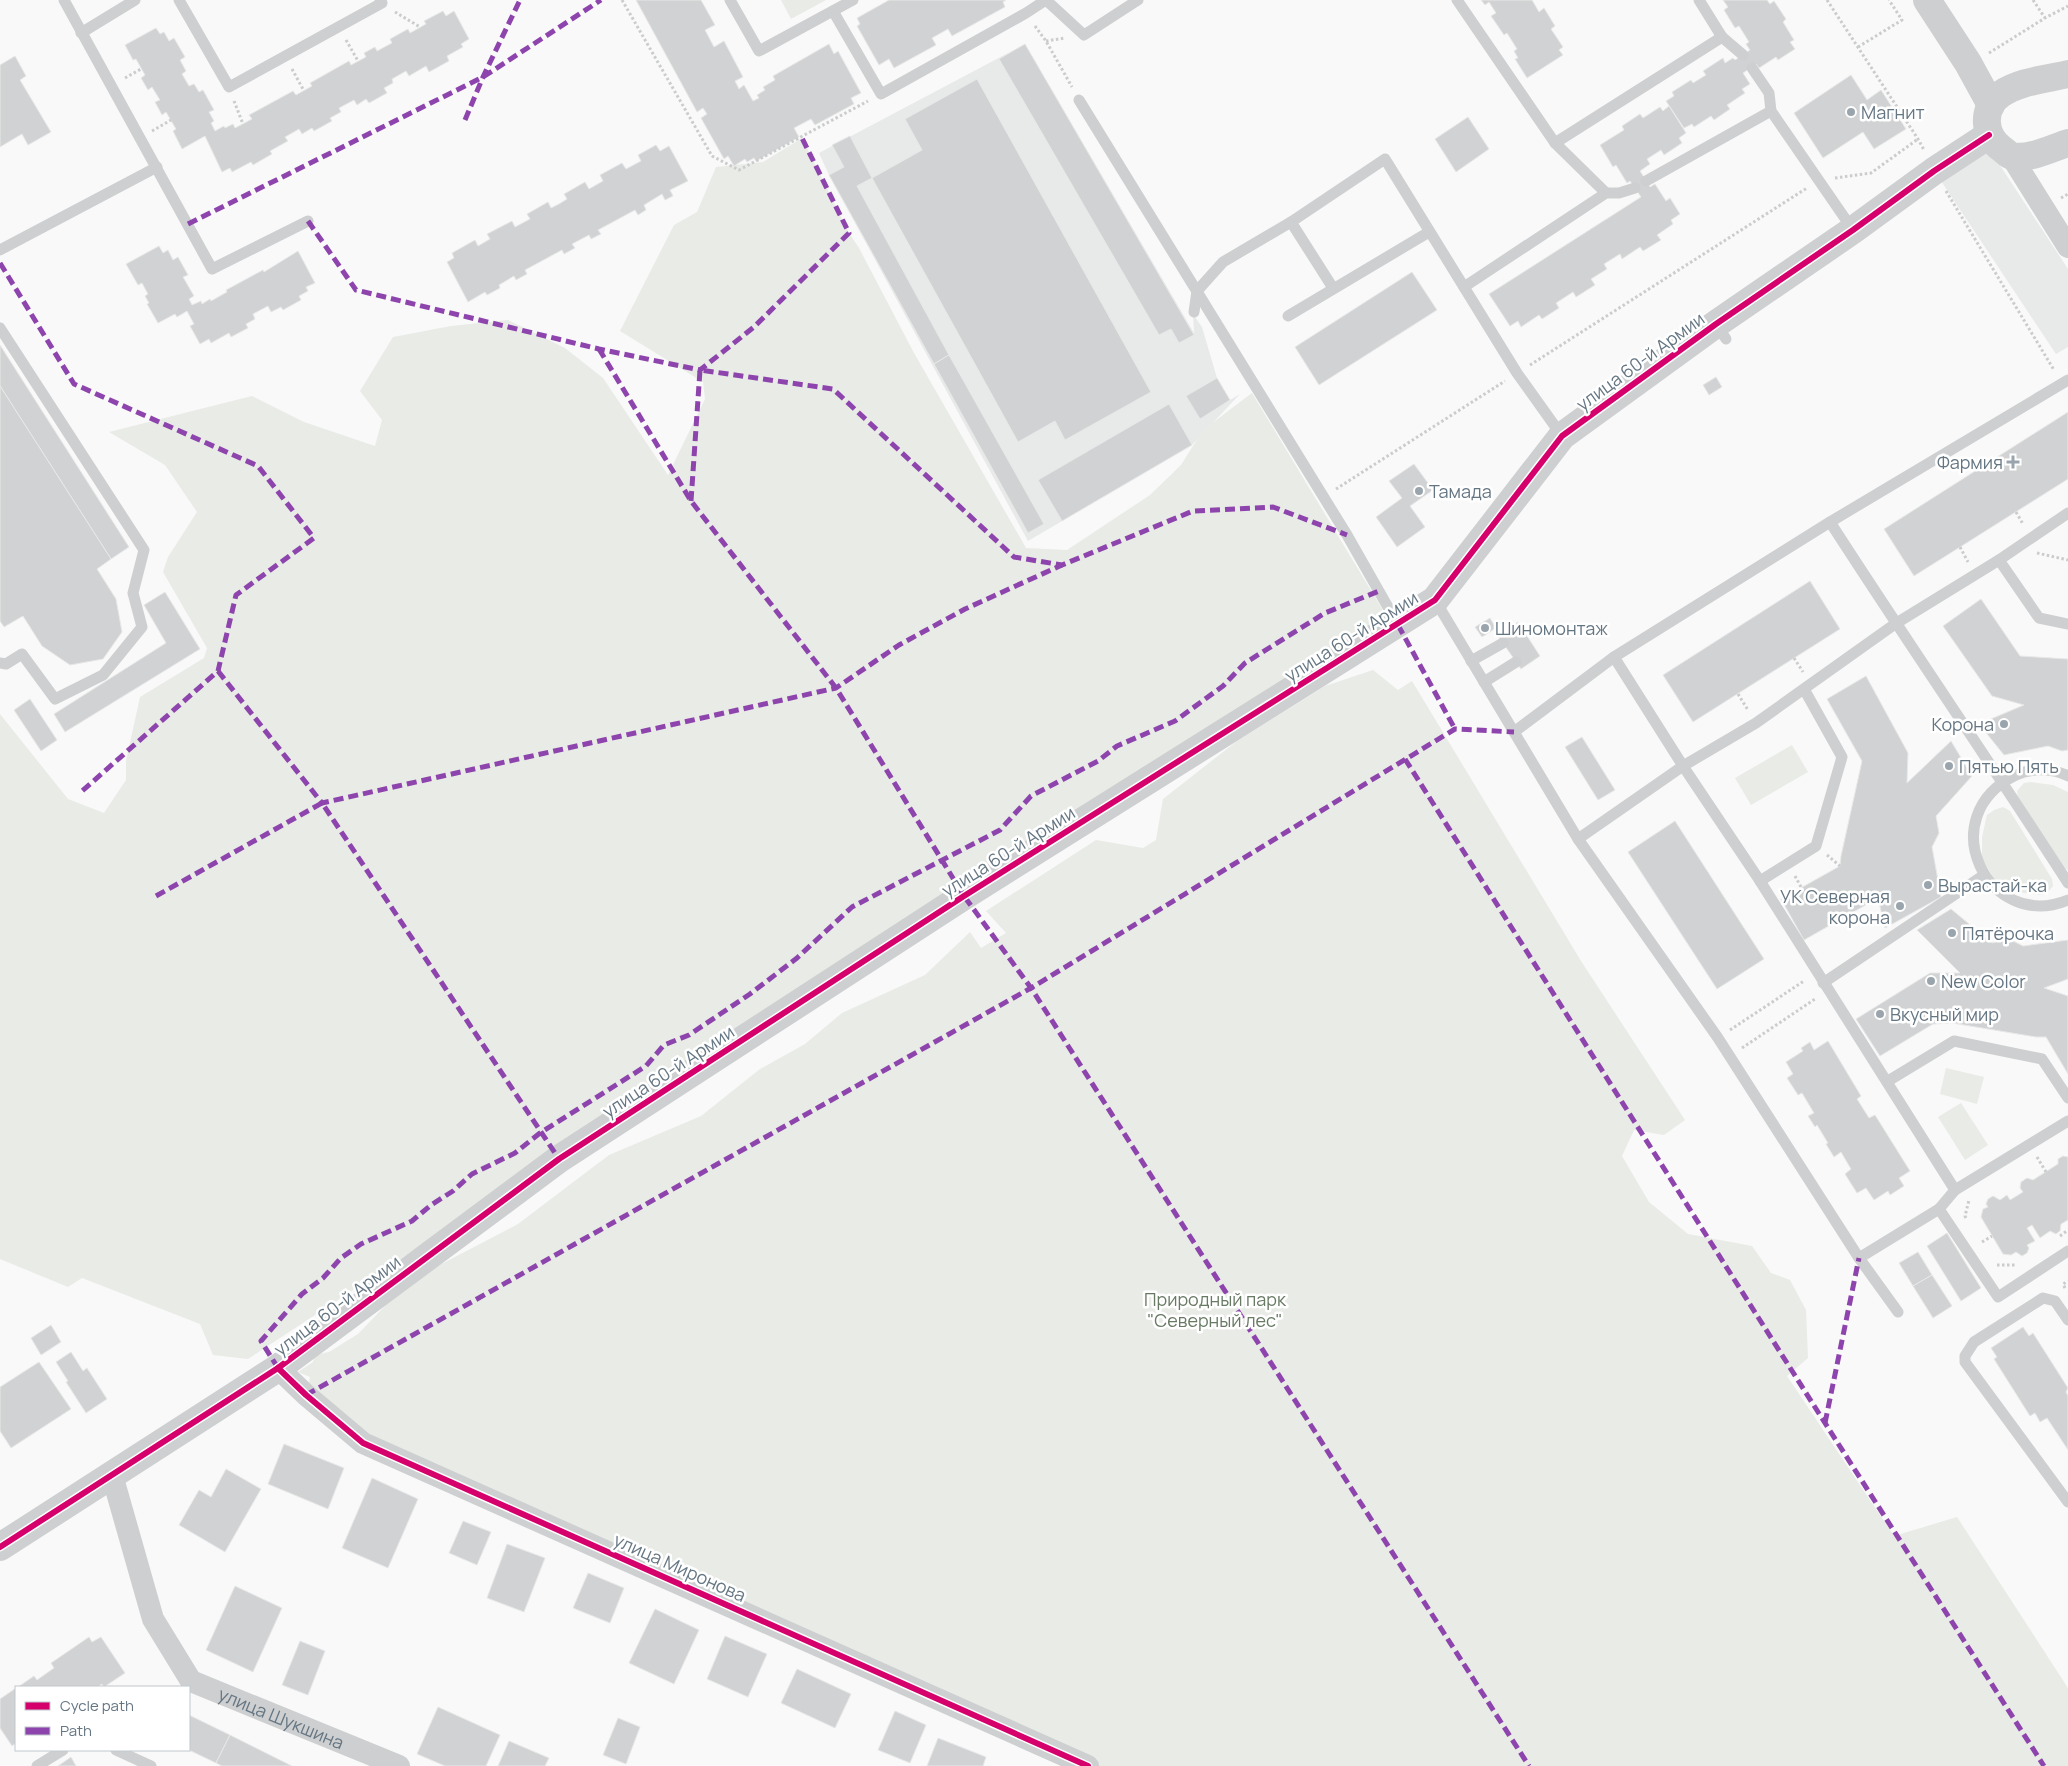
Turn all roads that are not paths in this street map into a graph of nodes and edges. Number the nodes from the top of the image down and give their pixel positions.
1 (64, 0) edge
2 (135, 0) edge
3 (179, 0) edge
4 (730, 0) edge
5 (853, 0) edge
6 (1138, 0) edge
7 (1457, 0) edge
8 (1699, 0) edge
9 (1927, 0) edge
10 (381, 2) edge
11 (833, 10) junction
12 (81, 33) junction
13 (1722, 37) junction
14 (1743, 55) dead end
15 (1752, 68) dead end
16 (2068, 74) edge
17 (1079, 100) road end
18 (1991, 105) junction
19 (1771, 111) junction
20 (1989, 135) junction
21 (1555, 143) junction
22 (2068, 143) edge
23 (2011, 156) junction
24 (157, 167) junction
25 (1646, 181) dead end
26 (1635, 188) dead end
27 (1606, 193) junction
28 (308, 221) dead end
29 (1291, 222) junction
30 (1853, 230) junction
31 (1429, 232) junction
32 (2068, 248) edge
33 (0, 250) edge
34 (1464, 287) junction
35 (1333, 288) junction
36 (1197, 291) junction
37 (1194, 312) dead end
38 (1288, 316) dead end
39 (0, 328) edge
40 (2065, 382) edge
41 (1562, 436) junction
42 (2068, 514) edge
43 (1830, 522) junction
44 (1999, 560) junction
45 (1435, 600) junction
46 (1895, 624) junction
47 (2068, 624) edge
48 (1398, 625) junction
49 (1503, 643) dead end
50 (1614, 657) junction
51 (1471, 661) junction
52 (1516, 662) dead end
53 (0, 663) edge
54 (1484, 682) junction
55 (1804, 689) junction
56 (1514, 732) junction
57 (1683, 766) junction
58 (2068, 776) edge
59 (2002, 782) junction
60 (1578, 839) junction
61 (1984, 875) junction
62 (1760, 881) junction
63 (2068, 884) edge
64 (2068, 900) edge
65 (1823, 982) junction
66 (1888, 1081) junction
67 (2068, 1098) edge
68 (2068, 1120) edge
69 (1955, 1190) junction
70 (1940, 1209) junction
71 (2068, 1251) edge
72 (1859, 1258) junction
73 (1898, 1312) dead end
74 (2068, 1320) edge
75 (278, 1368) junction
76 (112, 1475) junction
77 (2068, 1502) edge
78 (0, 1547) edge
79 (61, 1751) edge
80 (118, 1751) edge
81 (36, 1766) edge
82 (151, 1766) edge
83 (399, 1766) edge
84 (1088, 1766) edge

1 - 12 lane
2 - 12 lane
3 - 10 lane
4 - 11 lane
5 - 11 lane
6 - 11 lane
7 - 21 lane
8 - 13 lane
9 - 18 street
12 - 24 lane
13 - 14 lane
13 - 21 lane
15 - 19 lane
16 - 18 street
17 - 36 lane
18 - 20 street
19 - 25 lane
19 - 30 lane
20 - 23 street
20 - 30 street, улица 60-й Армии
21 - 27 lane
22 - 23 street
23 - 32 street
24 - 28 lane
24 - 33 lane
26 - 27 lane
27 - 34 lane
29 - 31 lane
29 - 35 lane
29 - 36 lane
30 - 41 street, улица 60-й Армии
31 - 34 lane
31 - 35 lane
34 - 41 lane
35 - 38 lane
36 - 37 lane
36 - 48 lane
39 - 53 lane
40 - 43 lane
41 - 45 street, улица 60-й Армии
42 - 44 lane
43 - 46 lane
43 - 50 lane
44 - 46 lane
44 - 47 lane
45 - 48 street, улица 60-й Армии
45 - 51 lane
46 - 55 lane
46 - 59 lane
48 - 75 street, улица 60-й Армии
49 - 51 lane
50 - 56 lane
50 - 57 lane
51 - 54 lane
52 - 54 lane
54 - 56 lane
55 - 57 lane
55 - 62 lane
56 - 60 lane
57 - 60 lane
57 - 62 lane
58 - 59 lane
59 - 61 lane
59 - 63 lane
60 - 72 lane
61 - 64 lane
61 - 65 lane
62 - 65 lane
65 - 66 lane
66 - 67 lane
66 - 69 lane
68 - 69 lane
69 - 70 lane
70 - 71 lane
70 - 72 lane
72 - 73 lane
74 - 77 lane
75 - 76 street, улица 60-й Армии
75 - 84 street, улица Миронова
76 - 78 street, улица 60-й Армии
76 - 83 street, улица Шукшина
79 - 81 lane
80 - 82 lane

